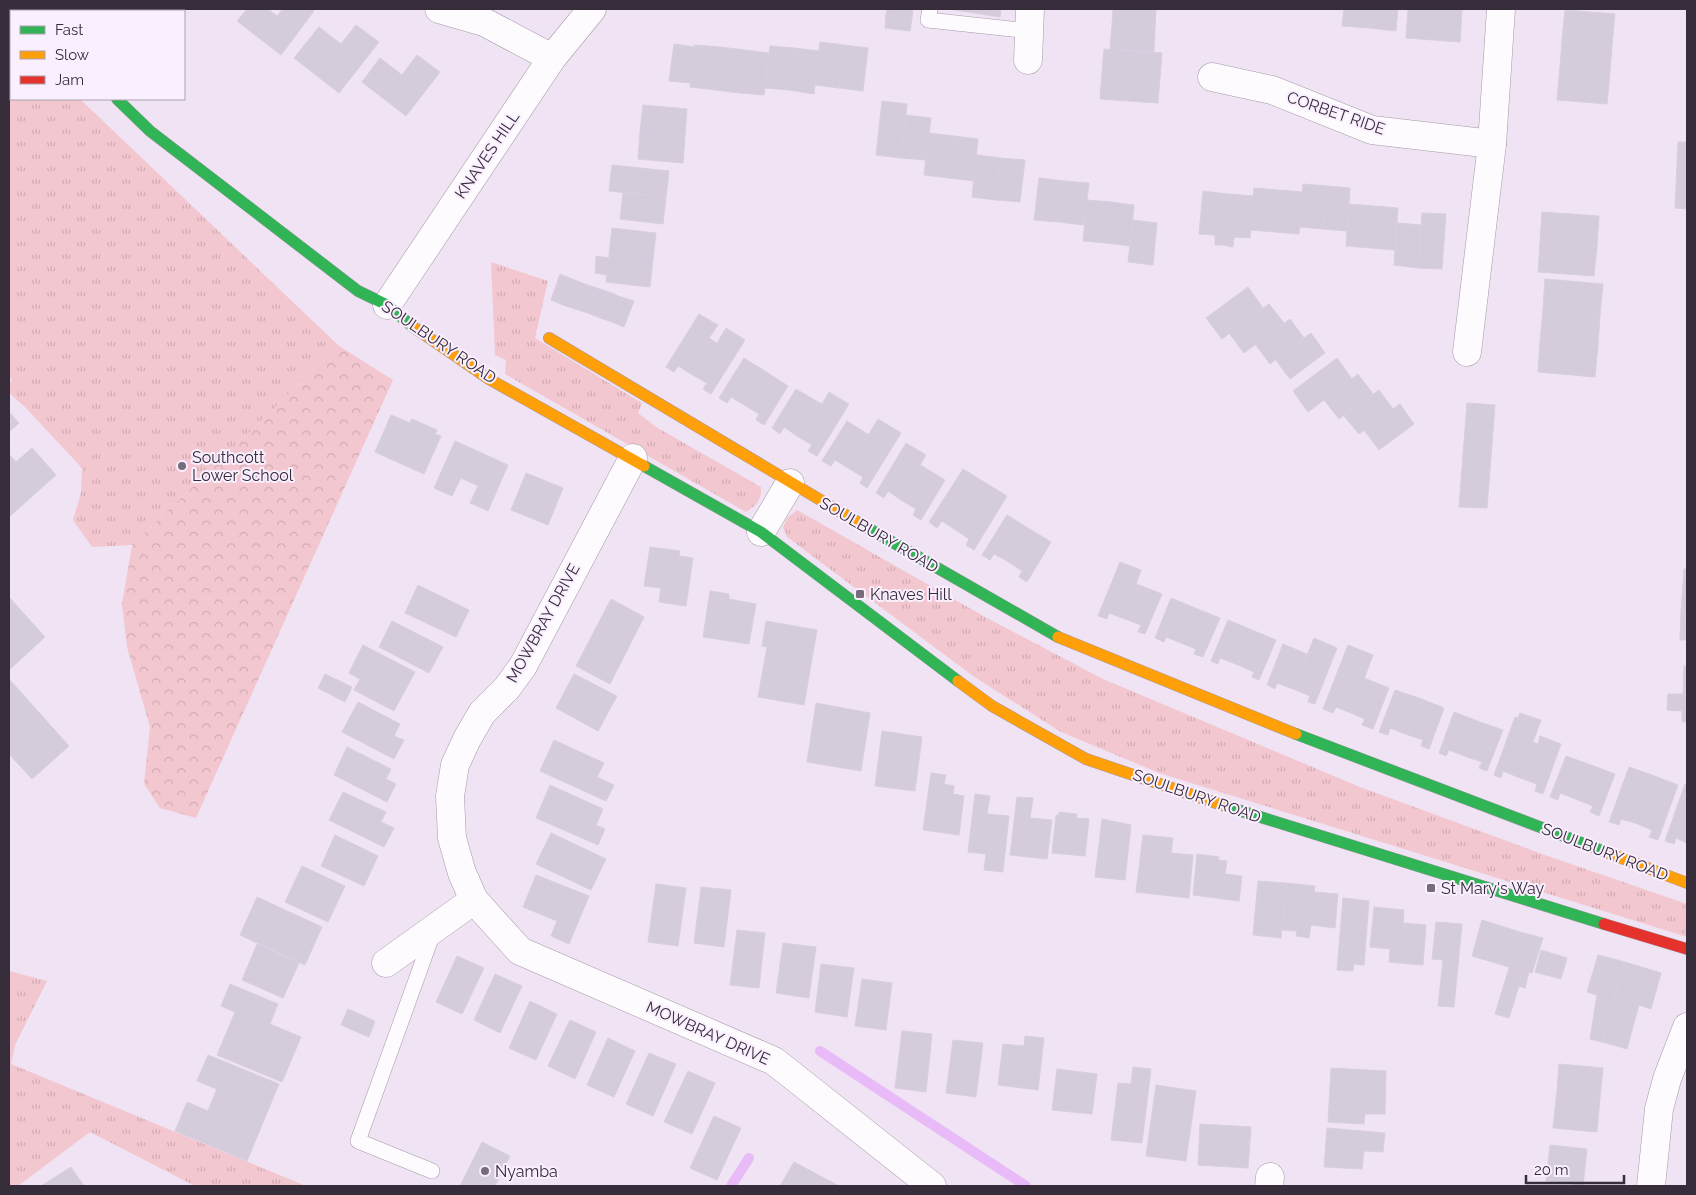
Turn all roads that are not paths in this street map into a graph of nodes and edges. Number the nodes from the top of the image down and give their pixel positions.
1 (439, 9) edge
2 (592, 9) edge
3 (930, 9) edge
4 (1501, 9) edge
5 (1029, 20) edge
6 (552, 58) junction
7 (1028, 60) dead end
8 (1212, 78) dead end
9 (118, 100) edge
10 (1492, 144) junction
11 (387, 305) junction
12 (549, 338) dead end
13 (1467, 352) dead end
14 (633, 458) junction
15 (790, 483) junction
16 (762, 532) junction
17 (1687, 883) edge
18 (474, 900) junction
19 (435, 927) junction
20 (1687, 949) edge
21 (386, 963) dead end
22 (1687, 1027) edge
23 (432, 1171) dead end
24 (932, 1186) edge
25 (1652, 1186) edge

1 - 6 street
2 - 6 street, KNAVES HILL
3 - 5 lane
4 - 10 street
5 - 7 street
6 - 11 street, KNAVES HILL
8 - 10 street, CORBET RIDE
9 - 11 street, SOULBURY ROAD
10 - 13 street
11 - 14 street, SOULBURY ROAD
12 - 15 street, SOULBURY ROAD
14 - 16 street, SOULBURY ROAD
14 - 18 street, MOWBRAY DRIVE
15 - 16 street
15 - 17 street, SOULBURY ROAD
16 - 20 street, SOULBURY ROAD
18 - 19 street
18 - 24 street, MOWBRAY DRIVE
19 - 21 street
19 - 23 lane
22 - 25 street

